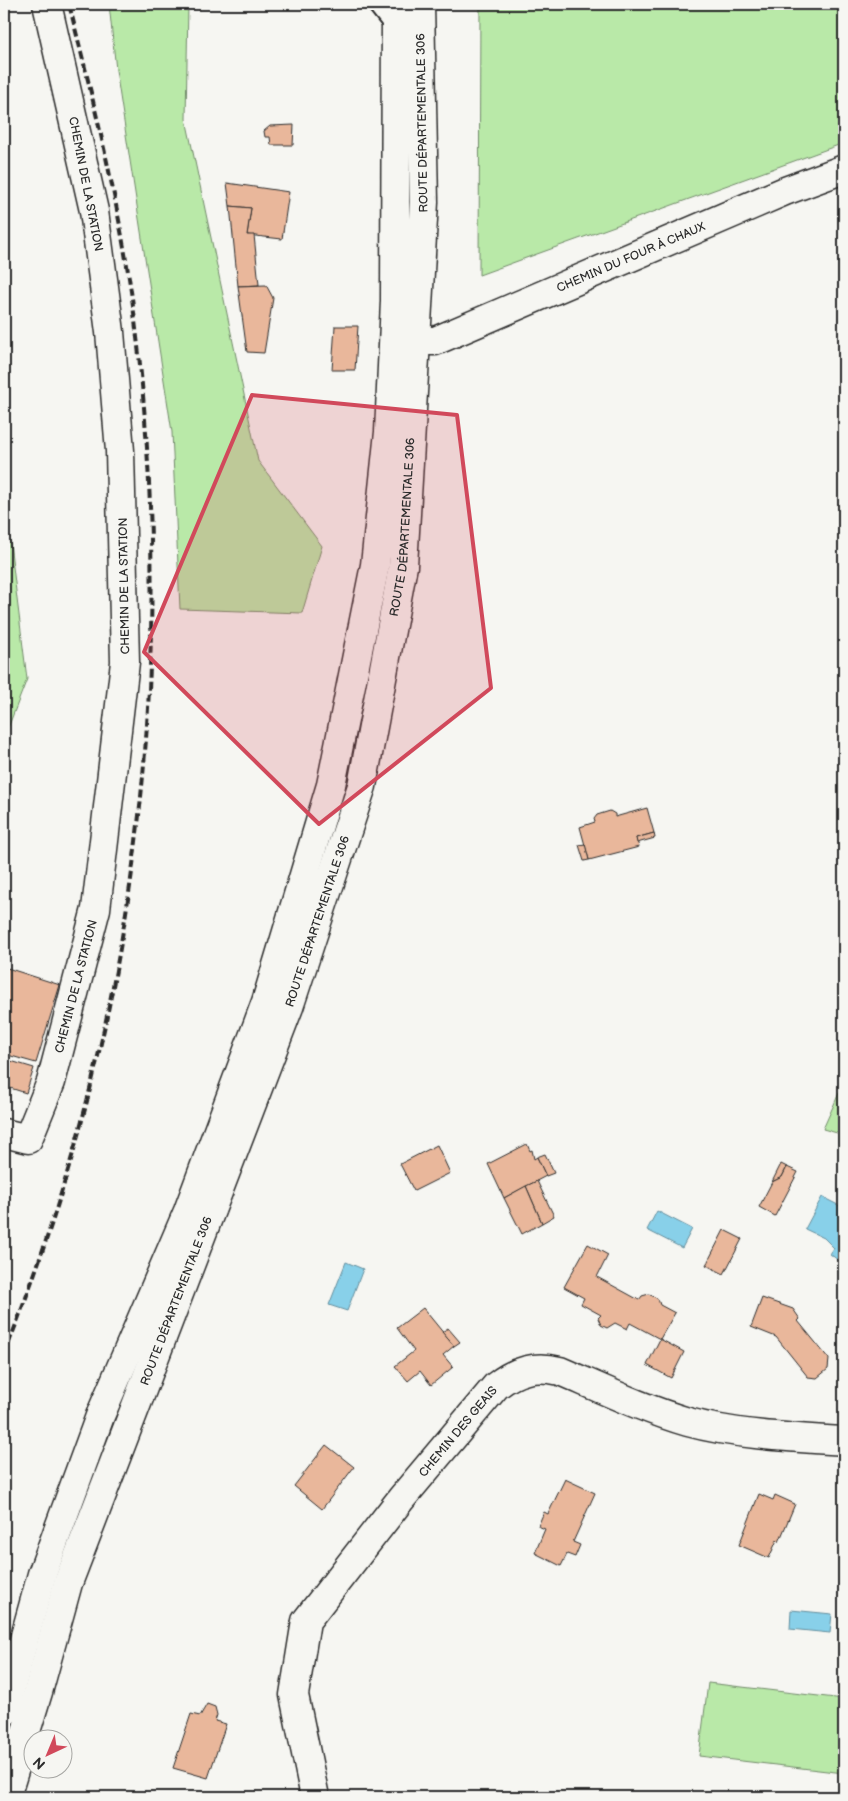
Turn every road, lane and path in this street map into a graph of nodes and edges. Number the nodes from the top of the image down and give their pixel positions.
1 (46, 4) edge
2 (375, 4) edge
3 (420, 4) edge
4 (396, 16) edge
5 (844, 170) edge
6 (417, 341) junction
7 (4, 1133) edge
8 (844, 1441) edge
9 (4, 1712) edge
10 (6, 1797) edge
11 (315, 1797) edge

1 - 7 main road, CHEMIN DE LA STATION
2 - 4 lane
3 - 6 main road, ROUTE DÉPARTEMENTALE 306
4 - 9 main road, ROUTE DÉPARTEMENTALE 306
5 - 6 main road, CHEMIN DU FOUR À CHAUX
6 - 10 main road, ROUTE DÉPARTEMENTALE 306
8 - 11 main road, CHEMIN DES GEAIS

